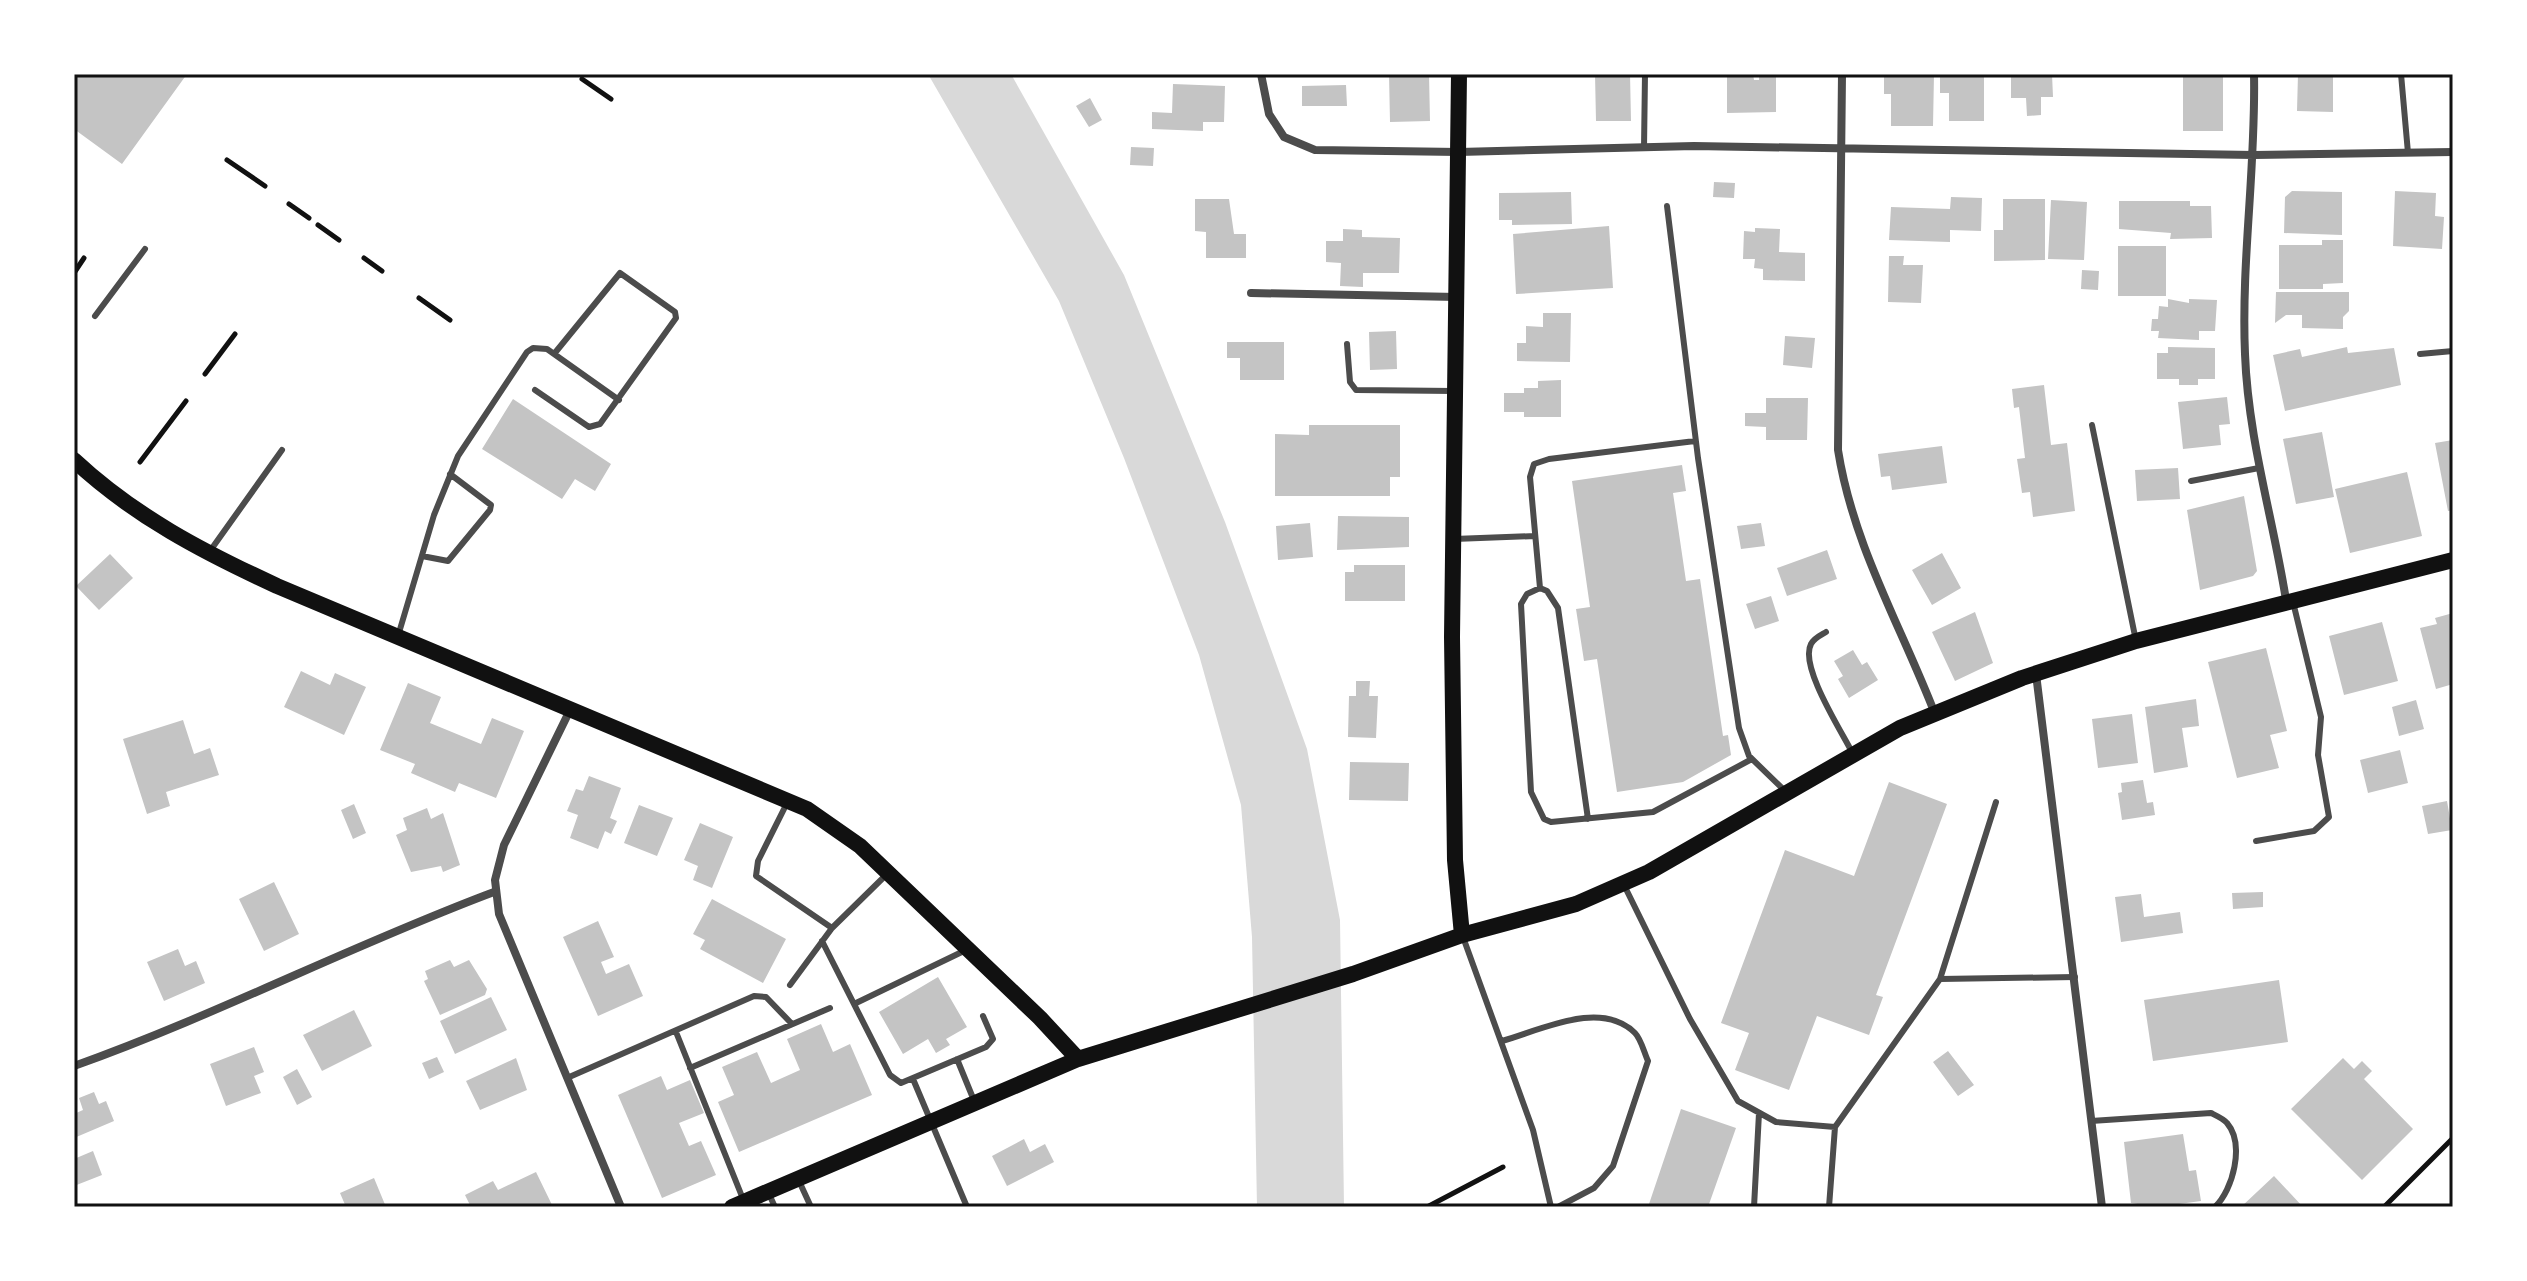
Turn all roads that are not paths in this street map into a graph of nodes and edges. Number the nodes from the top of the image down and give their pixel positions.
1 (1261, 74) edge
2 (1459, 74) edge
3 (1645, 74) edge
4 (1842, 74) edge
5 (2254, 74) edge
6 (2401, 74) edge
7 (1644, 148) junction
8 (1842, 148) junction
9 (1459, 152) junction
10 (2453, 152) edge
11 (2408, 153) junction
12 (2254, 155) junction
13 (1667, 206) dead end
14 (145, 249) dead end
15 (1251, 293) dead end
16 (1458, 297) junction
17 (95, 316) dead end
18 (1347, 344) dead end
19 (2453, 351) edge
20 (554, 354) junction
21 (2420, 354) dead end
22 (535, 390) dead end
23 (1458, 391) junction
24 (619, 400) junction
25 (2092, 425) dead end
26 (1695, 441) junction
27 (282, 450) dead end
28 (74, 460) edge
29 (2259, 468) junction
30 (450, 474) junction
31 (2191, 481) dead end
32 (1535, 536) junction
33 (1454, 539) junction
34 (208, 554) junction
35 (422, 556) junction
36 (2453, 560) edge
37 (1540, 588) junction
38 (2289, 600) junction
39 (1826, 632) dead end
40 (398, 636) junction
41 (2136, 641) junction
42 (2036, 674) junction
43 (571, 708) junction
44 (1935, 715) junction
45 (1853, 754) junction
46 (1752, 759) junction
47 (1786, 792) junction
48 (788, 801) junction
49 (1996, 802) dead end
50 (1588, 819) junction
51 (2256, 841) dead end
52 (888, 872) junction
53 (1623, 883) junction
54 (494, 892) junction
55 (832, 928) junction
56 (1462, 935) junction
57 (822, 941) junction
58 (968, 949) junction
59 (2075, 977) junction
60 (1940, 979) junction
61 (790, 985) dead end
62 (854, 1004) junction
63 (830, 1008) dead end
64 (983, 1016) dead end
65 (792, 1024) junction
66 (676, 1032) junction
67 (1502, 1041) junction
68 (957, 1059) junction
69 (1078, 1059) junction
70 (74, 1066) edge
71 (690, 1068) junction
72 (567, 1078) junction
73 (913, 1079) junction
74 (975, 1103) junction
75 (1759, 1113) junction
76 (932, 1121) junction
77 (2091, 1121) junction
78 (1835, 1127) junction
79 (798, 1179) junction
80 (771, 1199) edge
81 (738, 1204) edge
82 (621, 1207) edge
83 (811, 1207) edge
84 (967, 1207) edge
85 (1551, 1207) edge
86 (1558, 1207) edge
87 (1754, 1207) edge
88 (1829, 1207) edge
89 (2102, 1207) edge
90 (2215, 1207) edge

1 - 9 street
2 - 9 main road
3 - 7 lane
4 - 8 street
5 - 12 street
6 - 11 lane
7 - 8 street
7 - 9 street
8 - 12 street
8 - 44 street
9 - 16 main road
10 - 11 street
11 - 12 street
12 - 29 street
13 - 26 lane
14 - 17 lane
15 - 16 street
16 - 23 main road
18 - 23 lane
19 - 21 lane
20 - 24 lane
20 - 24 lane
20 - 30 lane
22 - 24 lane
23 - 33 main road
25 - 41 lane
26 - 32 lane
26 - 46 lane
27 - 34 lane
28 - 34 main road
29 - 31 lane
29 - 38 street
30 - 35 lane
30 - 35 lane
32 - 33 lane
32 - 37 lane
33 - 56 main road
34 - 40 main road
35 - 40 lane
36 - 38 main road
37 - 50 lane
37 - 50 lane
38 - 41 main road
38 - 51 lane
39 - 45 lane
40 - 43 main road
41 - 42 main road
42 - 44 main road
42 - 59 street
43 - 48 main road
43 - 54 street
44 - 45 main road
45 - 47 main road
46 - 47 lane
46 - 50 lane
47 - 53 main road
48 - 52 main road
48 - 55 lane
49 - 60 lane
52 - 55 lane
52 - 58 main road
53 - 56 main road
53 - 75 lane
54 - 70 street
54 - 72 street
55 - 57 lane
56 - 67 lane
56 - 69 main road
57 - 61 lane
57 - 62 lane
58 - 62 lane
58 - 69 main road
59 - 60 lane
59 - 77 street
60 - 78 lane
62 - 73 lane
63 - 65 lane
64 - 68 lane
65 - 66 lane
65 - 71 lane
66 - 71 lane
66 - 72 lane
67 - 85 lane
67 - 86 lane
68 - 73 lane
68 - 74 lane
69 - 74 main road
71 - 81 lane
72 - 82 street
73 - 76 lane
74 - 76 main road
75 - 78 lane
75 - 87 lane
76 - 79 main road
76 - 84 lane
77 - 89 street
77 - 90 lane
78 - 88 lane
79 - 80 main road
79 - 83 lane
80 - 81 main road

